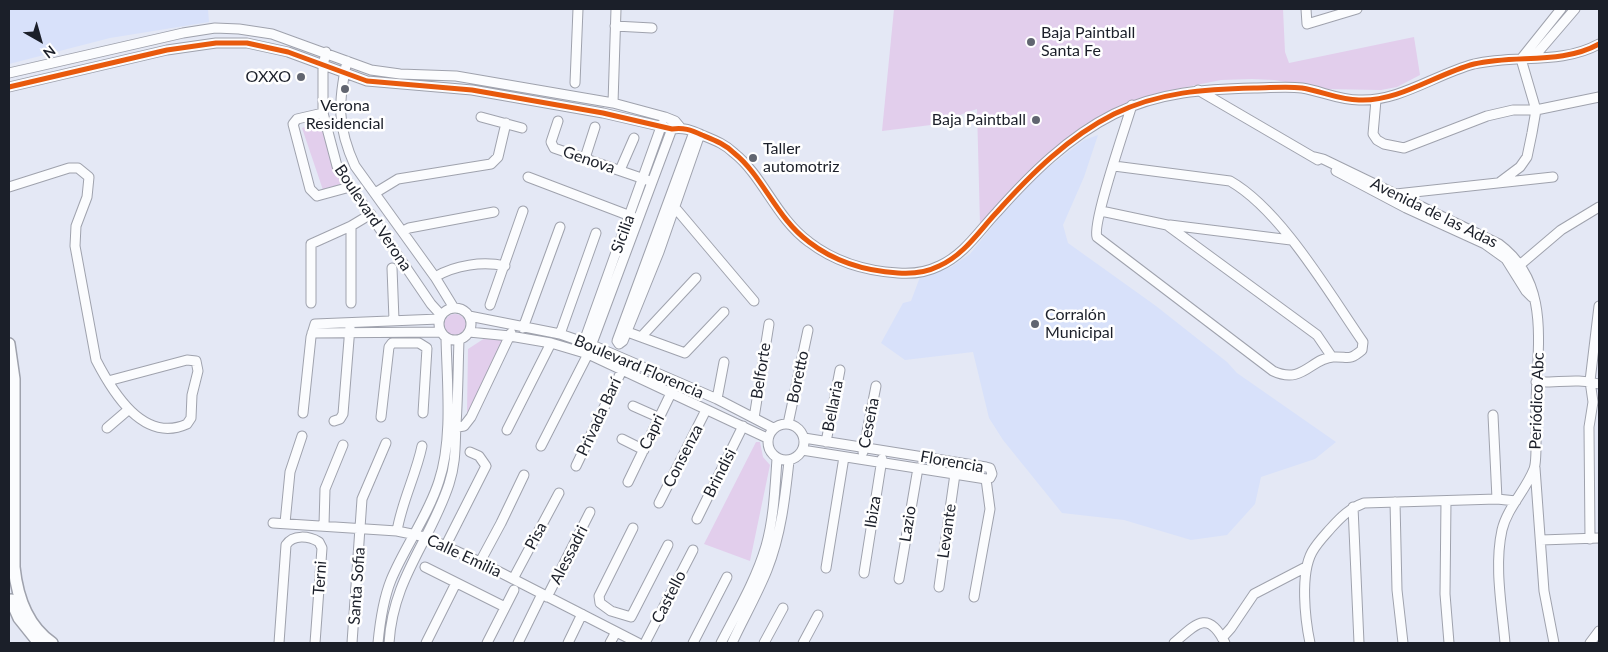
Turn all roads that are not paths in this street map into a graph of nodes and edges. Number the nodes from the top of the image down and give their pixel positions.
1 (578, 9) edge
2 (616, 9) edge
3 (1306, 9) edge
4 (1357, 9) edge
5 (1562, 9) edge
6 (1575, 9) edge
7 (615, 26) junction
8 (652, 28) dead end
9 (1599, 44) edge
10 (326, 52) junction
11 (1533, 58) junction
12 (1521, 59) junction
13 (346, 61) junction
14 (323, 66) junction
15 (9, 74) edge
16 (344, 74) junction
17 (575, 83) dead end
18 (9, 87) edge
19 (1198, 90) junction
20 (1599, 98) edge
21 (1376, 100) junction
22 (613, 103) junction
23 (1132, 105) junction
24 (1536, 110) junction
25 (323, 112) junction
26 (665, 117) junction
27 (481, 118) dead end
28 (558, 121) dead end
29 (506, 123) junction
30 (676, 126) junction
31 (595, 127) dead end
32 (661, 127) junction
33 (522, 128) dead end
34 (697, 133) junction
35 (634, 138) dead end
36 (1315, 157) junction
37 (585, 158) junction
38 (1114, 166) junction
39 (620, 170) junction
40 (528, 177) dead end
41 (1553, 177) dead end
42 (643, 179) junction
43 (652, 182) junction
44 (1500, 182) junction
45 (9, 187) edge
46 (350, 188) junction
47 (376, 193) junction
48 (1396, 194) junction
49 (672, 204) junction
50 (1599, 207) edge
51 (523, 211) dead end
52 (1101, 211) junction
53 (494, 212) dead end
54 (371, 214) junction
55 (634, 217) junction
56 (1167, 225) junction
57 (351, 226) junction
58 (560, 227) dead end
59 (403, 231) junction
60 (596, 233) dead end
61 (1291, 240) junction
62 (1522, 264) junction
63 (504, 266) junction
64 (392, 268) dead end
65 (435, 277) junction
66 (696, 278) dead end
67 (426, 296) junction
68 (1532, 296) junction
69 (754, 300) dead end
70 (310, 303) dead end
71 (352, 303) dead end
72 (490, 305) dead end
73 (1599, 306) edge
74 (454, 308) junction
75 (724, 312) dead end
76 (469, 316) junction
77 (440, 317) junction
78 (394, 320) junction
79 (416, 320) junction
80 (350, 322) junction
81 (769, 324) dead end
82 (513, 326) junction
83 (523, 328) junction
84 (808, 330) dead end
85 (350, 331) junction
86 (469, 332) junction
87 (312, 333) junction
88 (560, 334) junction
89 (443, 335) junction
90 (510, 336) junction
91 (408, 337) junction
92 (641, 337) junction
93 (459, 340) junction
94 (551, 344) junction
95 (586, 350) junction
96 (10, 353) edge
97 (1332, 357) junction
98 (724, 362) dead end
99 (622, 368) junction
100 (840, 370) dead end
101 (108, 381) junction
102 (1590, 381) junction
103 (676, 382) junction
104 (1536, 382) junction
105 (1599, 384) edge
106 (876, 386) dead end
107 (672, 393) junction
108 (717, 400) junction
109 (632, 406) dead end
110 (128, 410) junction
111 (706, 410) junction
112 (303, 413) dead end
113 (423, 413) dead end
114 (1493, 415) dead end
115 (381, 418) dead end
116 (660, 418) junction
117 (754, 418) junction
118 (334, 421) dead end
119 (788, 424) junction
120 (744, 426) junction
121 (106, 428) dead end
122 (452, 428) junction
123 (773, 428) junction
124 (508, 430) dead end
125 (302, 436) dead end
126 (767, 438) junction
127 (804, 438) junction
128 (622, 439) dead end
129 (826, 442) junction
130 (386, 443) dead end
131 (343, 445) dead end
132 (422, 446) dead end
133 (541, 446) dead end
134 (864, 447) junction
135 (644, 450) junction
136 (802, 450) junction
137 (883, 451) junction
138 (470, 452) dead end
139 (844, 457) junction
140 (777, 458) junction
141 (861, 459) junction
142 (789, 461) junction
143 (881, 463) junction
144 (576, 466) dead end
145 (918, 468) junction
146 (1535, 468) junction
147 (956, 474) junction
148 (524, 475) dead end
149 (986, 479) junction
150 (628, 482) dead end
151 (559, 493) dead end
152 (1497, 499) junction
153 (1516, 500) junction
154 (1446, 501) junction
155 (659, 502) dead end
156 (1395, 502) junction
157 (1353, 507) junction
158 (590, 512) dead end
159 (696, 520) dead end
160 (273, 523) dead end
161 (11, 524) edge
162 (285, 524) junction
163 (306, 525) junction
164 (324, 525) junction
165 (633, 528) dead end
166 (361, 529) junction
167 (397, 531) junction
168 (415, 534) junction
169 (426, 537) junction
170 (305, 538) junction
171 (1594, 538) edge
172 (1541, 540) junction
173 (446, 545) junction
174 (668, 545) dead end
175 (692, 550) dead end
176 (480, 562) junction
177 (425, 567) dead end
178 (1306, 567) junction
179 (826, 568) dead end
180 (864, 573) dead end
181 (727, 577) dead end
182 (513, 579) junction
183 (899, 579) dead end
184 (456, 583) junction
185 (939, 587) dead end
186 (9, 588) edge
187 (514, 590) dead end
188 (544, 596) junction
189 (974, 598) dead end
190 (505, 607) junction
191 (782, 608) dead end
192 (611, 611) junction
193 (582, 614) junction
194 (818, 615) dead end
195 (604, 626) junction
196 (1599, 631) edge
197 (616, 632) junction
198 (1223, 640) edge
199 (39, 643) edge
200 (52, 643) edge
201 (279, 643) edge
202 (315, 643) edge
203 (352, 643) edge
204 (378, 643) edge
205 (389, 643) edge
206 (426, 643) edge
207 (487, 643) edge
208 (518, 643) edge
209 (568, 643) edge
210 (610, 643) edge
211 (638, 643) edge
212 (645, 643) edge
213 (693, 643) edge
214 (722, 643) edge
215 (732, 643) edge
216 (764, 643) edge
217 (803, 643) edge
218 (1174, 643) edge
219 (1310, 643) edge
220 (1359, 643) edge
221 (1403, 643) edge
222 (1449, 643) edge
223 (1505, 643) edge
224 (1554, 643) edge
225 (1590, 643) edge

1 - 17 street
2 - 7 street
3 - 4 street
5 - 12 street
6 - 11 street
7 - 8 street
7 - 22 street
9 - 11 street
10 - 13 street
10 - 14 street, Boulevard Verona
10 - 15 street
11 - 12 street
12 - 21 street
12 - 24 street
13 - 16 street, Boulevard Verona
13 - 22 street
14 - 16 street
14 - 18 street
14 - 25 street, Boulevard Verona
16 - 32 street
16 - 47 street, Boulevard Verona
19 - 21 street
19 - 23 street
19 - 36 street, Avenida de las Adas
20 - 24 street
21 - 24 street
22 - 26 street
23 - 34 street
23 - 38 street
24 - 44 street
25 - 46 street, Boulevard Verona
25 - 46 street
26 - 30 street
26 - 32 street, Sicilia
27 - 29 street
28 - 37 street, Genova
29 - 33 street
29 - 47 street
30 - 32 street
30 - 34 street
30 - 43 street, Sicilia
31 - 37 street
32 - 42 street, Sicilia
34 - 49 street
35 - 39 street
36 - 48 street, Avenida de las Adas
36 - 68 street, Avenida de las Adas
37 - 39 street, Genova
38 - 52 street
38 - 61 street
39 - 42 street, Genova
40 - 55 street
41 - 44 street
42 - 43 street, Genova
42 - 55 street, Sicilia
43 - 55 street, Sicilia
44 - 48 street
45 - 101 street
46 - 54 street, Boulevard Verona
47 - 59 street, Boulevard Verona
48 - 62 street, Avenida de las Adas
49 - 69 street
49 - 92 street
50 - 62 street
51 - 63 street
52 - 56 street
52 - 97 street
53 - 59 street
54 - 57 street
54 - 67 street, Boulevard Verona
55 - 95 street, Sicilia
56 - 61 street
56 - 97 street
57 - 70 street
57 - 71 street
58 - 83 street
59 - 65 street, Boulevard Verona
60 - 88 street
61 - 97 street
62 - 68 street, Avenida de las Adas
63 - 65 street
63 - 72 street
64 - 78 street
65 - 74 street, Boulevard Verona
66 - 92 street
67 - 77 street, Boulevard Verona
67 - 79 street
68 - 104 street, Periódico Abc
73 - 102 street
74 - 76 street
74 - 77 street
75 - 92 street
76 - 82 street, Boulevard Florencia
76 - 86 street
77 - 79 street
77 - 89 street
78 - 79 street
78 - 80 street
80 - 85 street
80 - 87 street
81 - 117 street, Belforte
82 - 83 street, Boulevard Florencia
82 - 90 street
83 - 88 street, Boulevard Florencia
84 - 119 street, Boretto
85 - 87 street
85 - 91 street
85 - 118 street
86 - 90 street, Boulevard Florencia
86 - 93 street
87 - 112 street
88 - 95 street, Boulevard Florencia
89 - 91 street
89 - 93 street
89 - 122 street
90 - 94 street, Boulevard Florencia
90 - 122 street
91 - 113 street
91 - 115 street
93 - 122 street
94 - 95 street, Boulevard Florencia
94 - 124 street
95 - 99 street, Boulevard Florencia
95 - 103 street, Boulevard Florencia
95 - 133 street, Sicilia
96 - 161 main road
98 - 108 street
99 - 107 street, Boulevard Florencia
99 - 144 street, Privada Barí
100 - 129 street, Bellaria
101 - 110 street
101 - 110 street
102 - 104 street
102 - 105 street
102 - 171 street
103 - 107 street, Capri
103 - 108 street, Boulevard Florencia
104 - 146 street, Periódico Abc
106 - 134 street, Ceseña
107 - 111 street, Boulevard Florencia
107 - 116 street, Capri
108 - 117 street, Boulevard Florencia
109 - 116 street
110 - 121 street
111 - 120 street, Boulevard Florencia
111 - 155 street, Consenza
114 - 152 street
116 - 135 street, Capri
117 - 123 street, Boulevard Florencia
119 - 123 street
119 - 127 street
120 - 126 street, Boulevard Florencia
120 - 159 street, Brindisi
122 - 168 street
122 - 169 street
123 - 126 street
125 - 162 street
126 - 140 street
127 - 129 street, Florencia
127 - 136 street
128 - 135 street
129 - 134 street, Florencia
130 - 166 street, Santa Sofia
131 - 164 street
132 - 167 street
134 - 137 street, Florencia
134 - 141 street, Ceseña
135 - 150 street, Capri
136 - 139 street, Florencia
136 - 142 street
137 - 143 street, Ibiza
137 - 149 street, Florencia
138 - 173 street
139 - 141 street, Florencia
139 - 179 street
140 - 142 street
140 - 214 street
141 - 143 street, Florencia
142 - 215 street
143 - 145 street, Florencia
143 - 180 street, Ibiza
145 - 147 street, Florencia
145 - 183 street, Lazio
146 - 153 street, Periódico Abc
146 - 172 street
147 - 149 street, Florencia
147 - 185 street, Levante
148 - 176 street
149 - 189 street
151 - 182 street, Pisa
152 - 153 street
152 - 154 street
153 - 223 street, Periódico Abc
154 - 156 street
154 - 222 street
156 - 157 street
156 - 221 street
157 - 178 street
157 - 220 street
158 - 188 street, Alessadri
160 - 162 street, Calle Emilia
161 - 200 main road
162 - 163 street, Calle Emilia
163 - 164 street, Calle Emilia
163 - 170 street, Terni
164 - 166 street, Calle Emilia
165 - 192 street
166 - 167 street, Calle Emilia
166 - 203 street, Santa Sofia
167 - 168 street, Calle Emilia
168 - 169 street, Calle Emilia
168 - 204 street
169 - 173 street, Calle Emilia
169 - 205 street
170 - 201 street
170 - 202 street, Terni
171 - 172 street
172 - 224 street
173 - 176 street, Calle Emilia
174 - 192 street
175 - 212 street, Castello
176 - 182 street, Calle Emilia
177 - 184 street
178 - 198 street
178 - 219 street
181 - 213 street
182 - 188 street, Calle Emilia
184 - 190 street
184 - 206 street
186 - 199 main road
187 - 190 street
188 - 193 street, Calle Emilia
188 - 208 street, Alessadri
190 - 207 street
191 - 216 street
192 - 195 street
193 - 195 street, Calle Emilia
193 - 209 street
194 - 217 street
195 - 197 street, Calle Emilia
196 - 225 street
197 - 210 street
197 - 211 street, Calle Emilia
198 - 218 street

